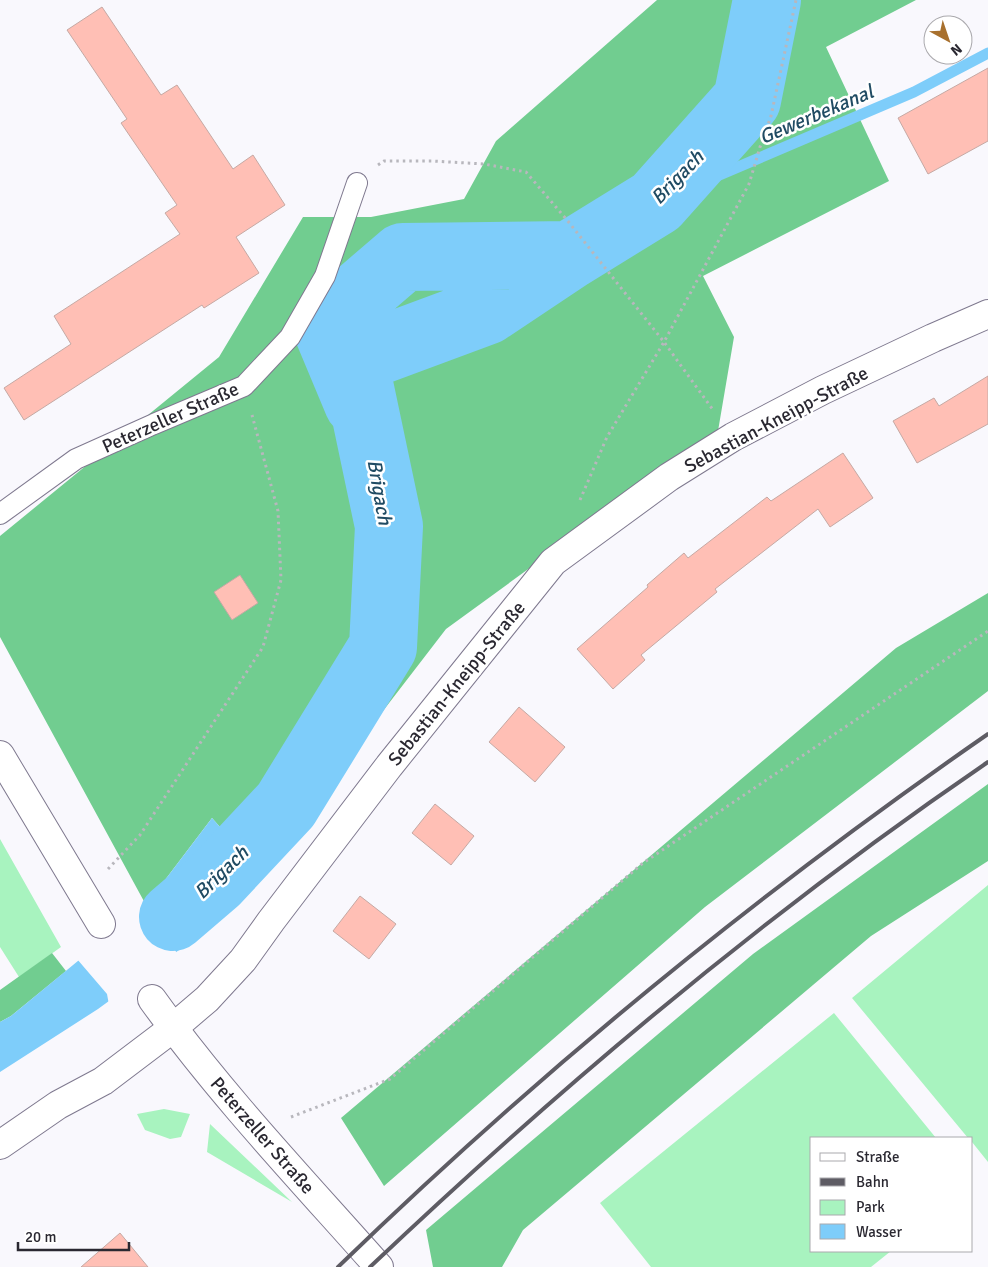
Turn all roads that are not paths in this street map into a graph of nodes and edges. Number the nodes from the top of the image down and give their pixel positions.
1 (358, 183) road end
2 (988, 314) edge
3 (0, 514) edge
4 (0, 755) edge
5 (101, 924) dead end
6 (152, 999) dead end
7 (173, 1028) junction
8 (0, 1145) edge
9 (379, 1267) edge

1 - 3 lane, Peterzeller Straße
2 - 7 street, Sebastian-Kneipp-Straße
4 - 5 street
6 - 7 street, Peterzeller Straße
7 - 8 street, Sebastian-Kneipp-Straße
7 - 9 street, Peterzeller Straße

